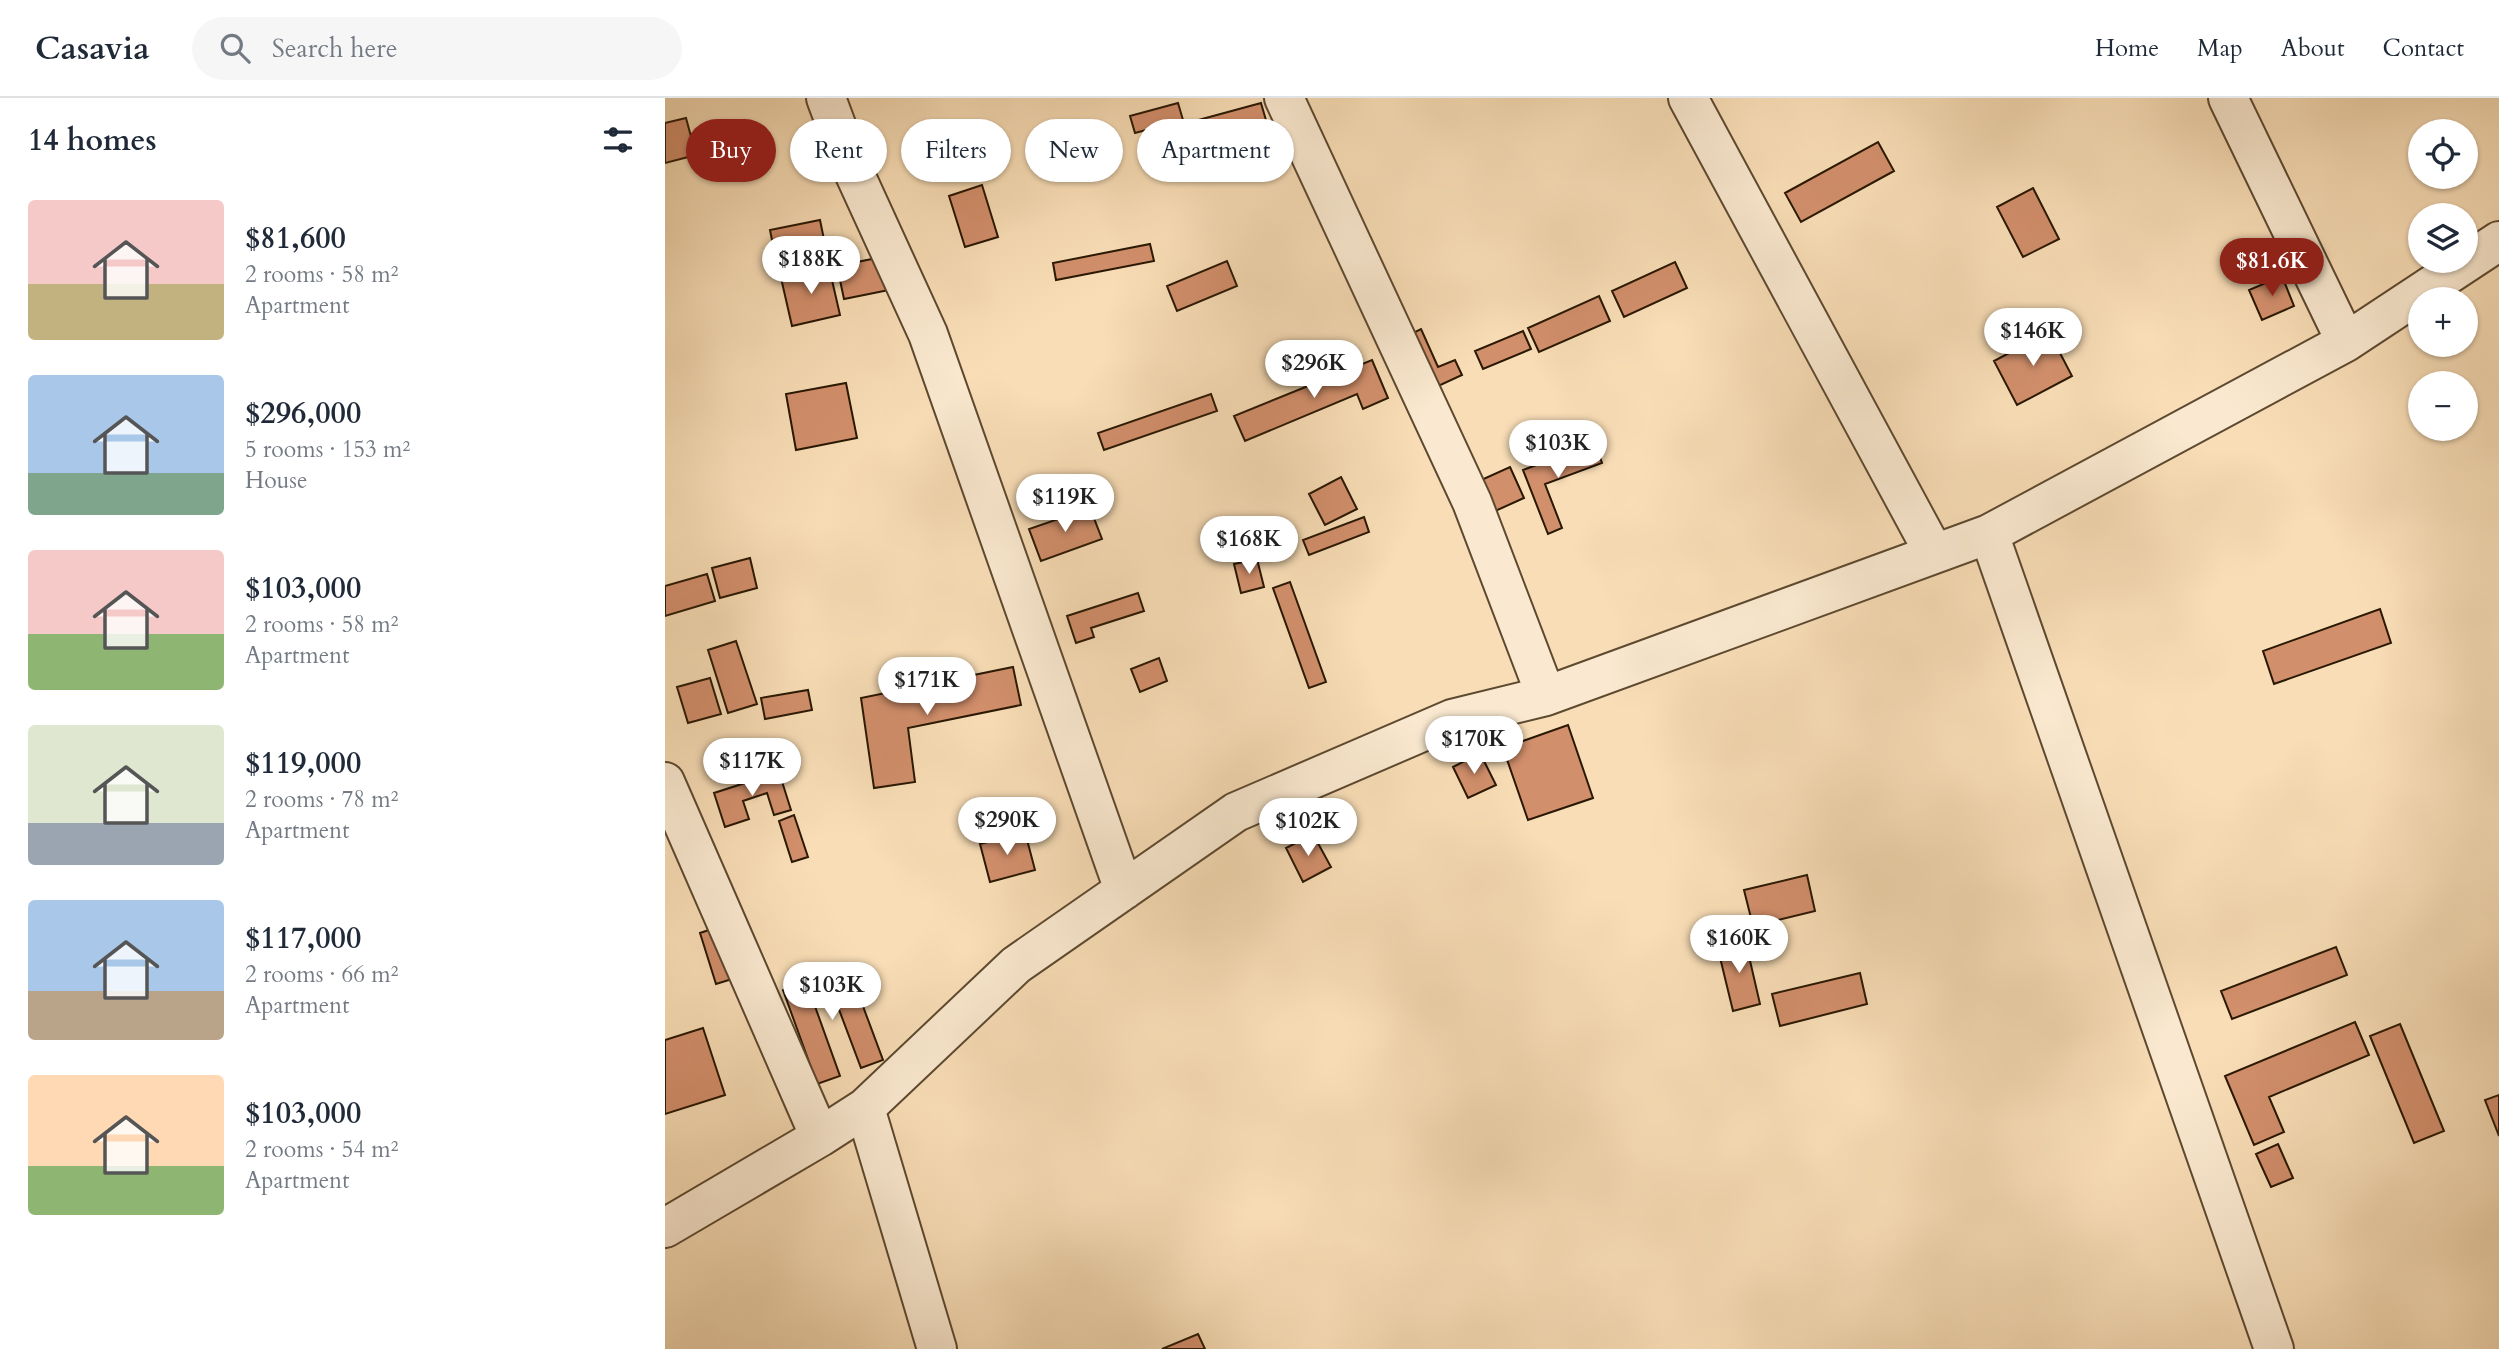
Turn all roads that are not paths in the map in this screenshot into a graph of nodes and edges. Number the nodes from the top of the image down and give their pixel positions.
1 (826, 98) edge
2 (1284, 98) edge
3 (1688, 98) edge
4 (2228, 98) edge
5 (2499, 241) edge
6 (2346, 342) junction
7 (1989, 534) junction
8 (1934, 553) junction
9 (1546, 696) junction
10 (665, 782) edge
11 (1124, 890) junction
12 (865, 1108) junction
13 (820, 1137) junction
14 (665, 1228) edge
15 (937, 1349) edge
16 (2274, 1349) edge

1 - 11 street
2 - 9 street
3 - 8 street
4 - 6 street
5 - 6 street
6 - 7 street
7 - 8 street
7 - 16 street
8 - 9 street
9 - 11 street
10 - 13 street
11 - 12 street
12 - 13 street
12 - 15 street
13 - 14 street

